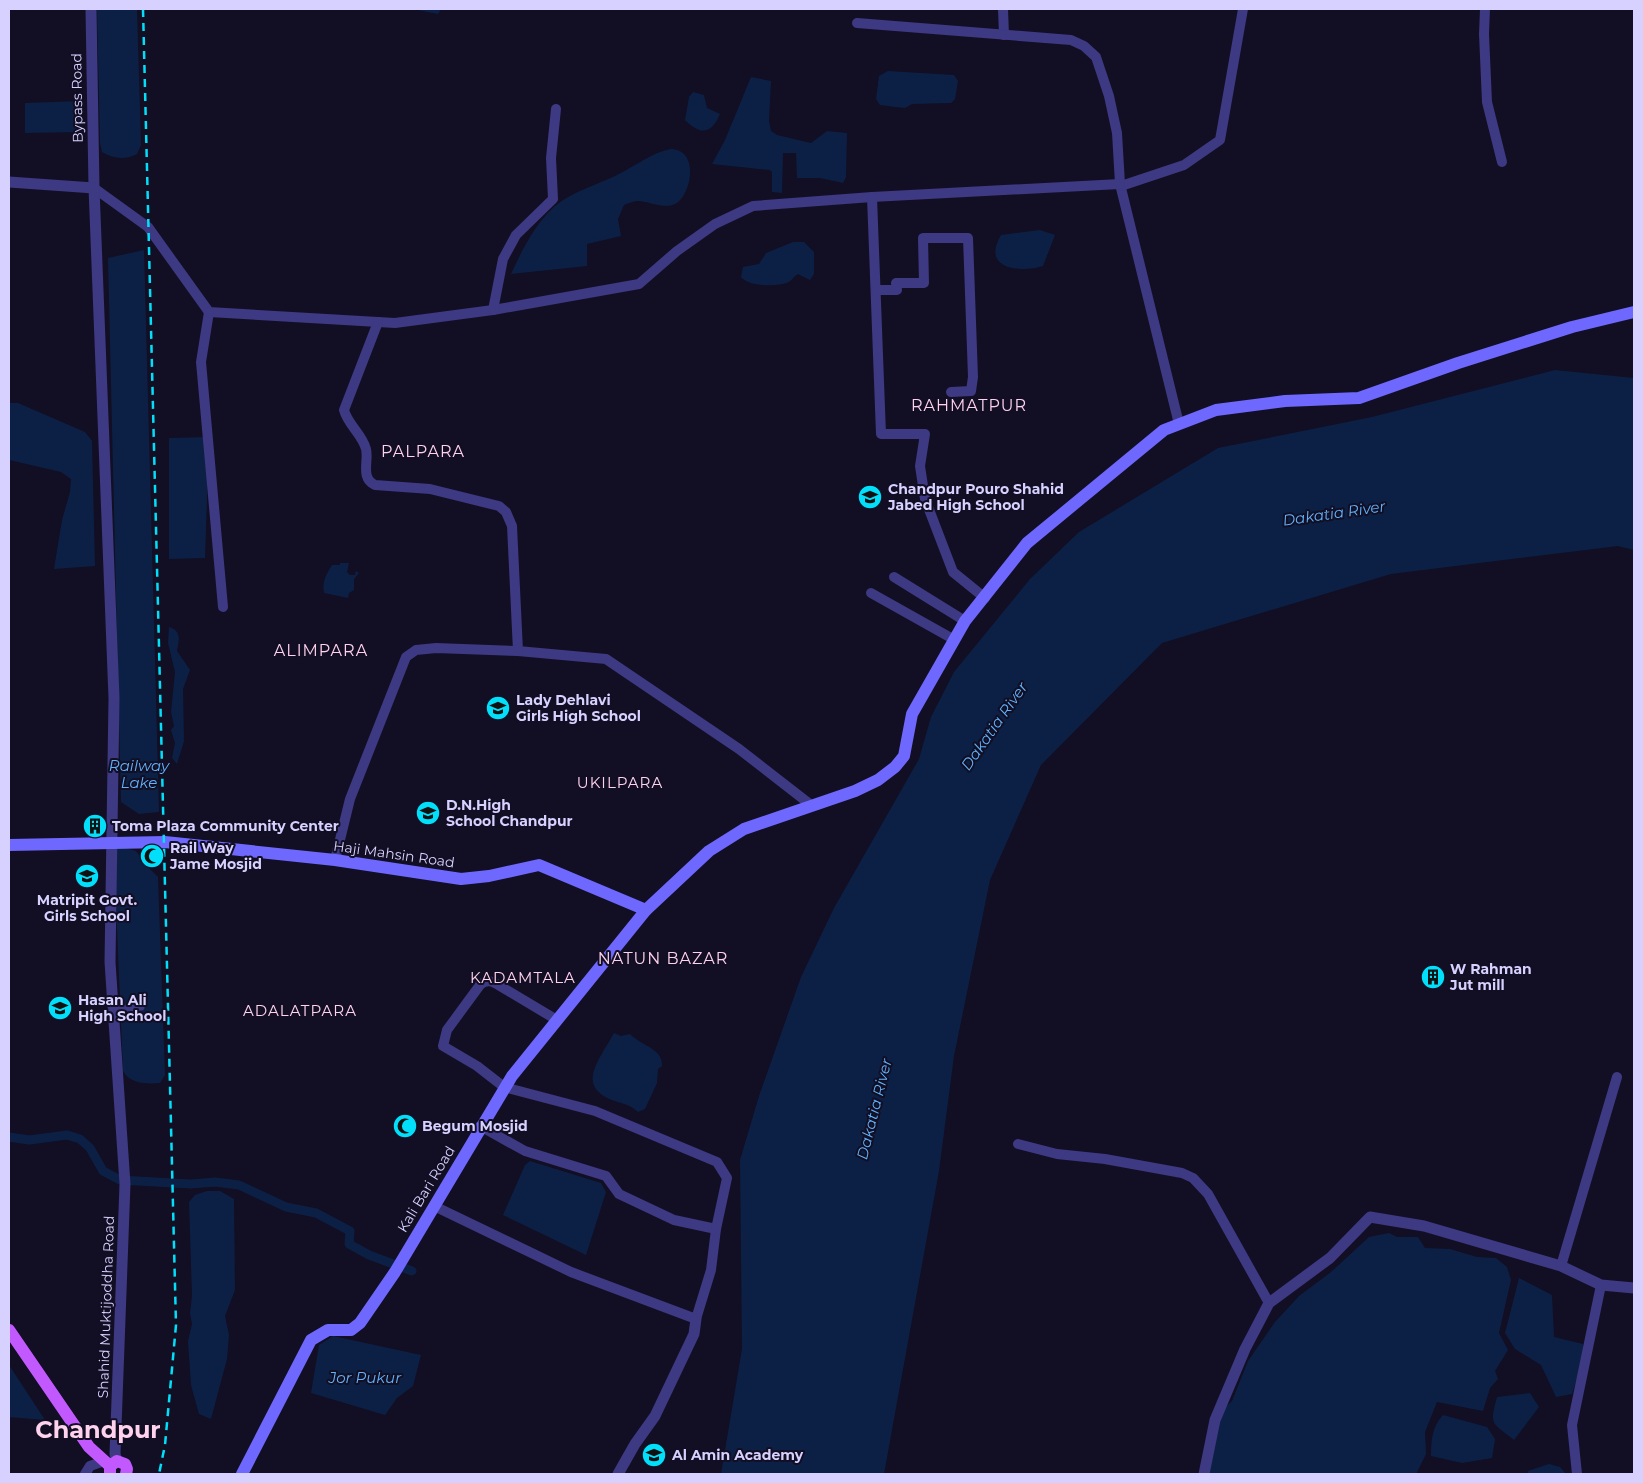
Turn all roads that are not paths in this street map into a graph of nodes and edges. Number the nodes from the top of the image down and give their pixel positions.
1 (91, 9) edge
2 (1004, 9) edge
3 (1244, 9) edge
4 (1485, 9) edge
5 (857, 23) dead end
6 (1004, 35) junction
7 (556, 109) dead end
8 (1502, 162) dead end
9 (9, 182) edge
10 (1120, 185) junction
11 (94, 188) junction
12 (872, 197) junction
13 (876, 290) junction
14 (493, 310) junction
15 (209, 312) junction
16 (1634, 312) edge
17 (378, 322) junction
18 (951, 392) dead end
19 (1179, 424) junction
20 (894, 577) dead end
21 (870, 593) dead end
22 (985, 598) junction
23 (223, 607) dead end
24 (965, 621) junction
25 (953, 639) junction
26 (518, 651) junction
27 (811, 804) junction
28 (113, 842) junction
29 (9, 845) edge
30 (335, 860) junction
31 (646, 910) junction
32 (142, 1007) dead end
33 (114, 1009) junction
34 (557, 1020) junction
35 (1617, 1077) dead end
36 (504, 1087) junction
37 (480, 1126) junction
38 (1018, 1144) dead end
39 (434, 1206) junction
40 (716, 1230) junction
41 (1562, 1266) junction
42 (1601, 1285) junction
43 (1634, 1288) edge
44 (1269, 1303) junction
45 (696, 1319) junction
46 (9, 1330) edge
47 (109, 1461) edge
48 (85, 1474) edge
49 (126, 1474) edge
50 (242, 1474) edge
51 (618, 1474) edge
52 (1204, 1474) edge
53 (1577, 1474) edge

1 - 11 street, Bypass Road
2 - 6 street
3 - 10 street
4 - 8 street
5 - 6 street
6 - 10 street
7 - 14 street
9 - 11 street
10 - 12 street
10 - 19 street
11 - 15 street
11 - 28 street, Bypass Road
12 - 13 street
12 - 14 street
13 - 18 street
13 - 22 street
14 - 17 street
15 - 17 street
15 - 23 street
16 - 19 main road, Kali Bari Road
17 - 26 street
19 - 22 main road, Kali Bari Road
20 - 24 street
21 - 25 street
22 - 24 main road, Kali Bari Road
24 - 25 main road, Kali Bari Road
25 - 27 main road, Kali Bari Road
26 - 27 street
26 - 30 street
27 - 31 main road, Kali Bari Road
28 - 29 main road, Haji Mahsin Road
28 - 30 main road, Haji Mahsin Road
28 - 33 street, Shahid Muktijoddha Road
30 - 31 main road, Haji Mahsin Road
31 - 34 main road, Kali Bari Road
32 - 33 street
33 - 47 street, Shahid Muktijoddha Road
34 - 36 main road, Kali Bari Road
34 - 36 street
35 - 41 street
36 - 37 main road, Kali Bari Road
36 - 40 street
37 - 39 main road, Kali Bari Road
37 - 40 street
38 - 44 street
39 - 45 street
39 - 50 main road, Kali Bari Road
40 - 45 street
41 - 42 street
41 - 44 street
42 - 43 street
42 - 53 street
44 - 52 street
45 - 51 street
46 - 47 main road
47 - 48 street
47 - 49 main road

